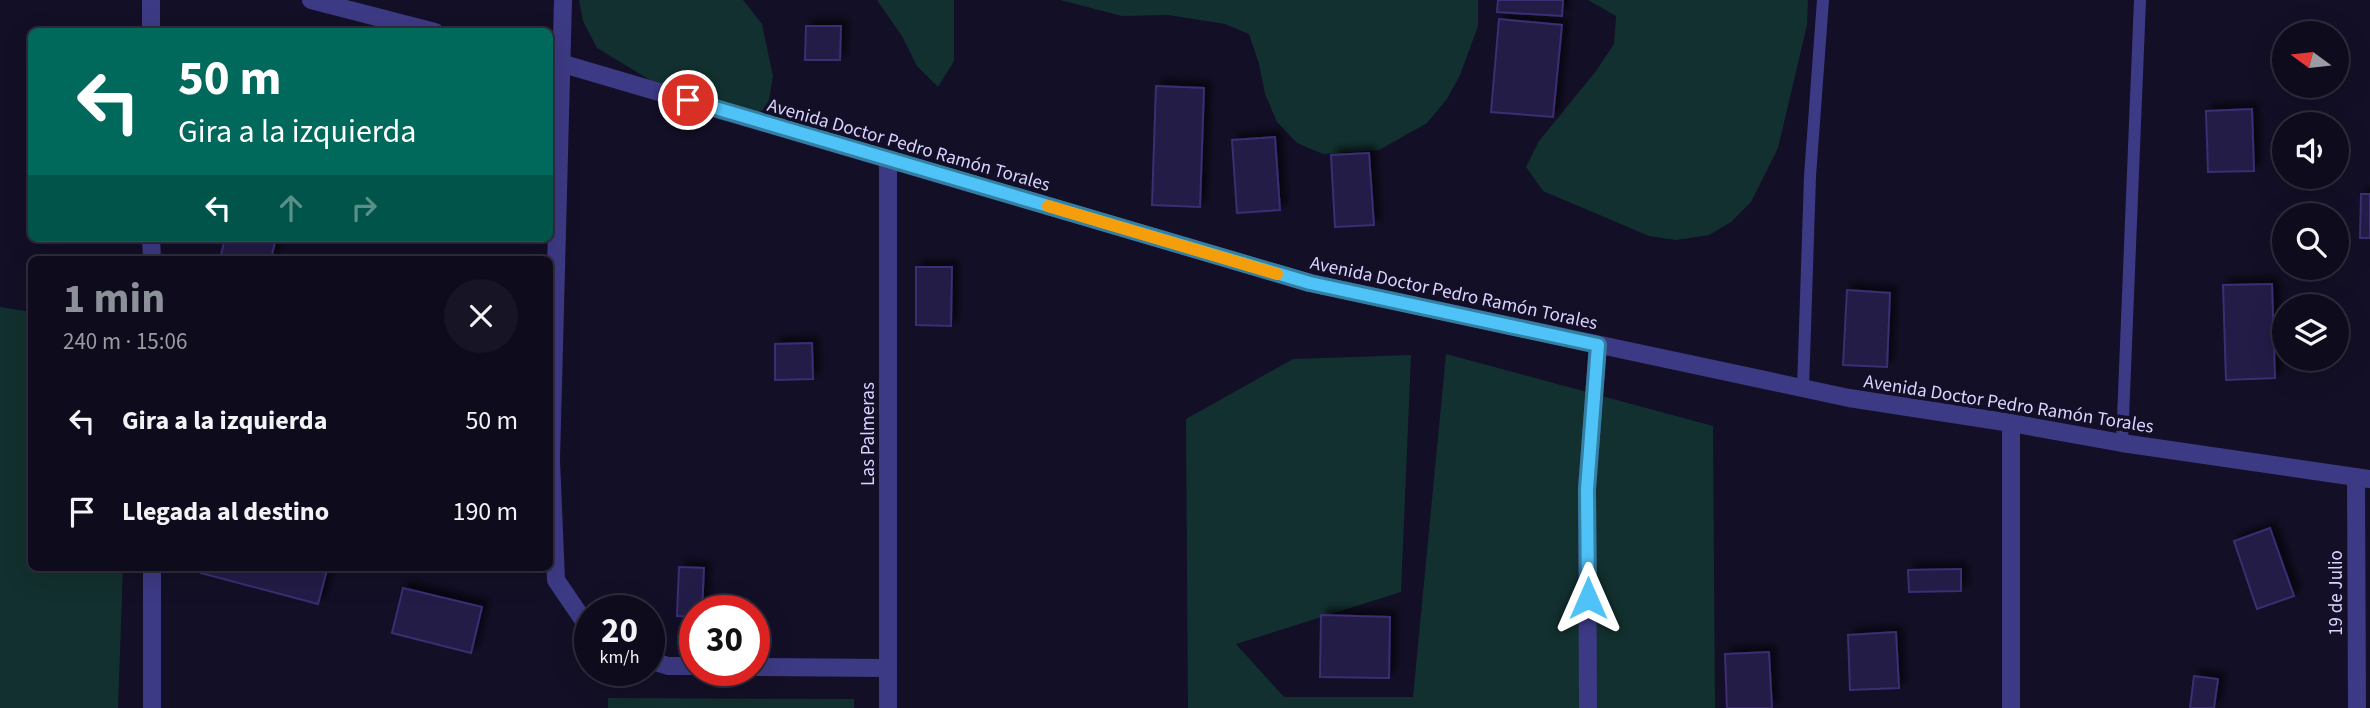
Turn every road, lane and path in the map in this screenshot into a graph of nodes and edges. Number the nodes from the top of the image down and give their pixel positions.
1 (151, 0) edge
2 (311, 0) edge
3 (563, 0) edge
4 (1823, 0) edge
5 (2140, 0) edge
6 (151, 28) edge
7 (420, 28) edge
8 (556, 62) edge
9 (888, 159) junction
10 (553, 285) edge
11 (1598, 345) junction
12 (1803, 389) junction
13 (2011, 423) junction
14 (2122, 443) junction
15 (2363, 478) edge
16 (553, 492) edge
17 (152, 571) edge
18 (574, 606) edge
19 (770, 667) edge
20 (888, 668) junction
21 (152, 708) edge
22 (888, 708) edge
23 (1588, 708) edge
24 (2011, 708) edge
25 (2357, 708) edge

1 - 6 street
2 - 7 street
3 - 8 street
4 - 12 lane
5 - 14 lane
8 - 9 street, Avenida Doctor Pedro Ramón Torales
8 - 10 street
9 - 11 street, Avenida Doctor Pedro Ramón Torales
9 - 20 street, Las Palmeras
11 - 12 street, Avenida Doctor Pedro Ramón Torales
11 - 23 street
12 - 13 street, Avenida Doctor Pedro Ramón Torales
13 - 14 street, Avenida Doctor Pedro Ramón Torales
13 - 24 street
14 - 15 street, Avenida Doctor Pedro Ramón Torales
15 - 25 street, 19 de Julio
16 - 18 street
17 - 21 street
19 - 20 street
20 - 22 street, Las Palmeras

